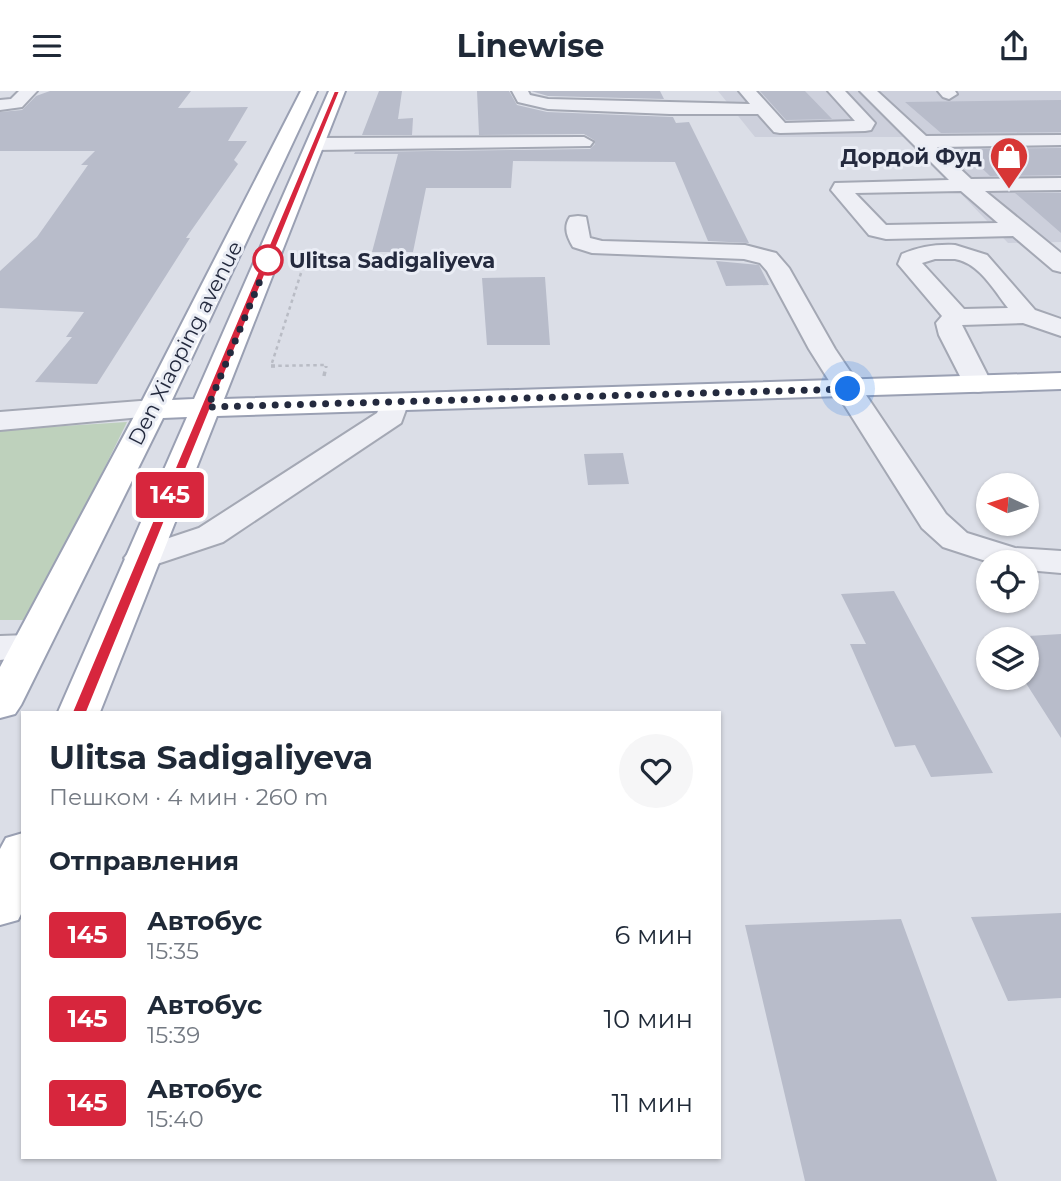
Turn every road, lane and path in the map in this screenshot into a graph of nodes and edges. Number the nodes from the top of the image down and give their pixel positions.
1 (29, 91) edge
2 (309, 91) edge
3 (337, 91) edge
4 (520, 91) edge
5 (747, 91) edge
6 (836, 91) edge
7 (868, 91) edge
8 (615, 98) edge
9 (0, 105) edge
10 (761, 109) junction
11 (1061, 139) edge
12 (584, 142) dead end
13 (921, 142) junction
14 (316, 144) junction
15 (1061, 184) edge
16 (967, 186) junction
17 (578, 222) dead end
18 (1021, 232) junction
19 (1061, 235) edge
20 (1061, 265) edge
21 (301, 273) dead end
22 (1026, 315) junction
23 (957, 317) junction
24 (1061, 328) edge
25 (324, 376) dead end
26 (1060, 382) edge
27 (978, 384) junction
28 (848, 389) junction
29 (394, 404) junction
30 (208, 407) junction
31 (153, 409) junction
32 (0, 421) edge
33 (142, 558) junction
34 (1061, 562) edge
35 (14, 648) edge
36 (0, 705) edge
37 (79, 711) edge
38 (21, 856) edge
39 (0, 906) edge

1 - 9 street
2 - 31 main road, Den Xiaoping avenue
3 - 14 main road, Den Xiaoping avenue
4 - 8 street
5 - 10 street
6 - 10 street
7 - 13 street
8 - 10 street
11 - 13 street
12 - 14 street
13 - 16 street
14 - 30 main road, Den Xiaoping avenue
15 - 16 street
16 - 18 street
16 - 18 street
17 - 28 street
18 - 19 street
18 - 20 street
21 - 25 path
22 - 23 street
22 - 23 street
22 - 24 street
23 - 27 street
26 - 27 main road
27 - 28 main road
28 - 29 main road
28 - 34 street
29 - 30 main road
29 - 33 street
30 - 31 main road
30 - 33 main road, Den Xiaoping avenue
31 - 32 street
31 - 35 main road, Den Xiaoping avenue
33 - 37 main road, Den Xiaoping avenue
35 - 36 main road, Den Xiaoping avenue
38 - 39 main road

